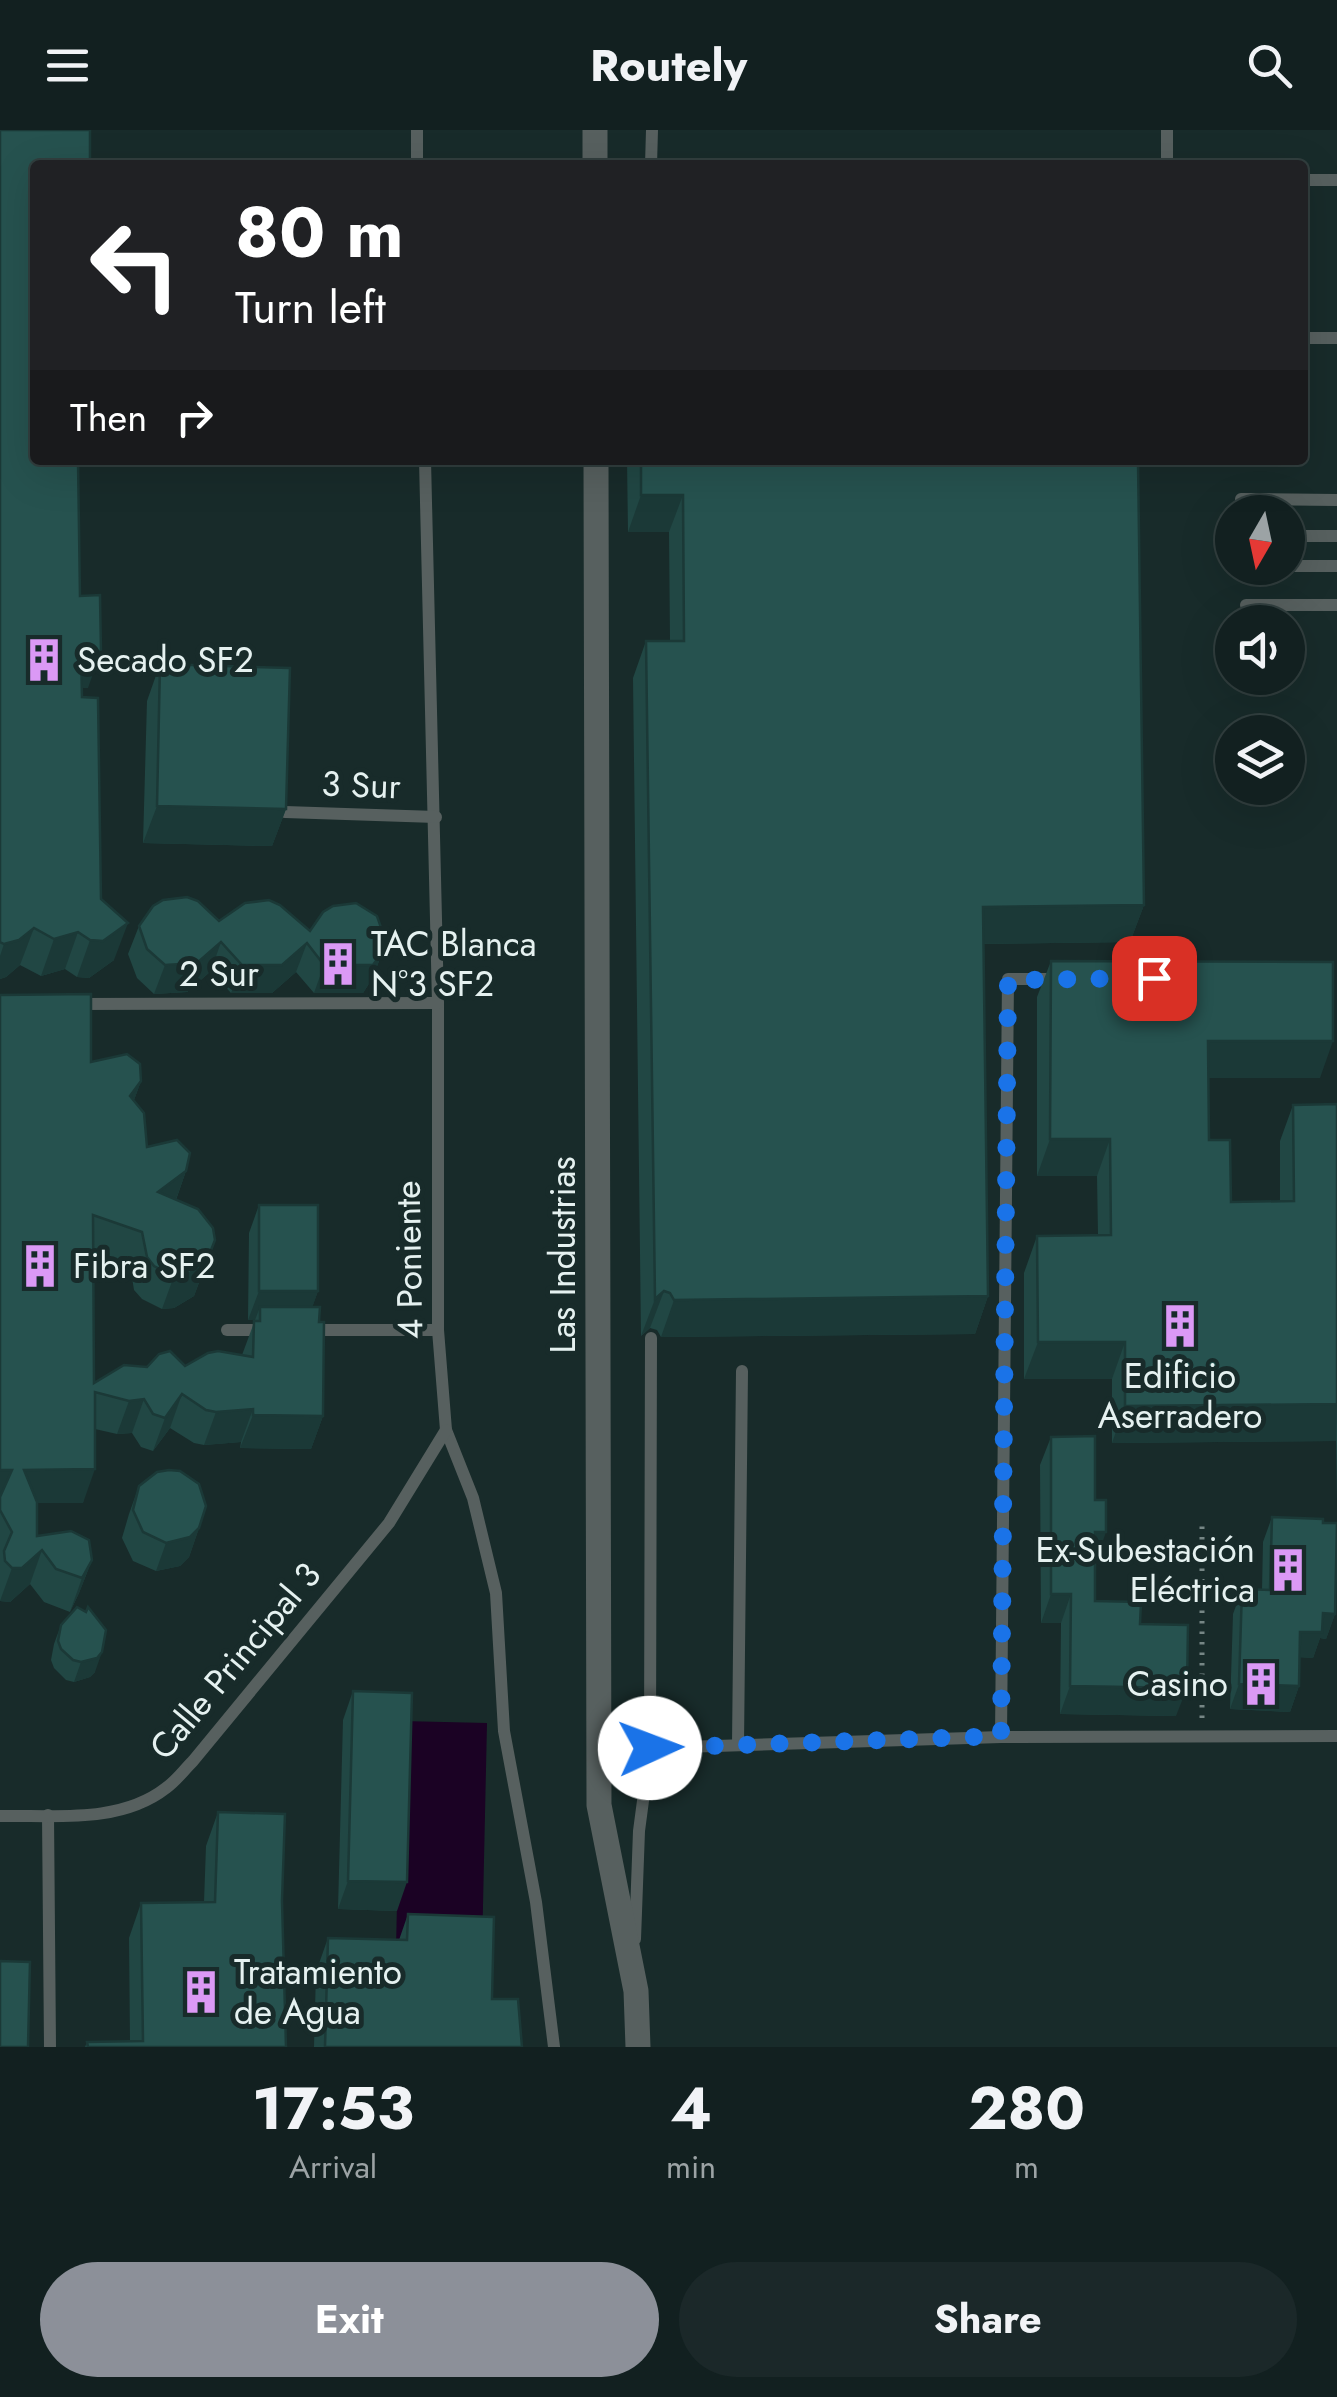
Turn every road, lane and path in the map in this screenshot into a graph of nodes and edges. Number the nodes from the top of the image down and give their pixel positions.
1 (417, 130) edge
2 (595, 130) edge
3 (652, 130) edge
4 (1167, 130) edge
5 (418, 160) edge
6 (596, 160) edge
7 (651, 160) edge
8 (1166, 160) edge
9 (1308, 180) edge
10 (1337, 180) edge
11 (1308, 338) edge
12 (1337, 338) edge
13 (424, 465) edge
14 (596, 465) edge
15 (1305, 500) edge
16 (1337, 500) edge
17 (1305, 536) edge
18 (1337, 536) edge
19 (1305, 566) edge
20 (1337, 566) edge
21 (1305, 605) edge
22 (1337, 605) edge
23 (285, 812) edge
24 (436, 816) junction
25 (1066, 979) edge
26 (438, 1003) junction
27 (60, 1004) edge
28 (227, 1330) dead end
29 (285, 1330) edge
30 (304, 1330) edge
31 (438, 1330) junction
32 (651, 1338) dead end
33 (742, 1371) dead end
34 (446, 1430) junction
35 (1202, 1521) dead end
36 (1001, 1736) junction
37 (1202, 1736) junction
38 (1337, 1736) edge
39 (738, 1745) junction
40 (650, 1748) junction
41 (48, 1815) junction
42 (0, 1816) edge
43 (636, 1991) junction
44 (50, 2047) edge
45 (554, 2047) edge
46 (638, 2047) edge

1 - 5 lane
2 - 6 street
3 - 7 lane
4 - 8 lane
9 - 10 lane
11 - 12 lane
13 - 24 lane, 4 Poniente
14 - 43 street, Las Industrias
15 - 16 lane
17 - 18 lane
19 - 20 lane
21 - 22 lane
23 - 24 lane, 3 Sur
24 - 26 lane, 4 Poniente
25 - 36 lane
26 - 27 lane, 2 Sur
26 - 31 lane, 4 Poniente
28 - 29 lane
30 - 31 lane
31 - 34 lane, 4 Poniente
32 - 40 lane
33 - 39 lane
34 - 41 lane, Calle Principal 3
34 - 45 lane, 4 Poniente
35 - 37 path
36 - 37 lane
36 - 39 lane
37 - 38 lane
39 - 40 lane
40 - 43 lane
41 - 42 lane, Calle Principal 3
41 - 44 lane
43 - 46 street, Las Industrias

